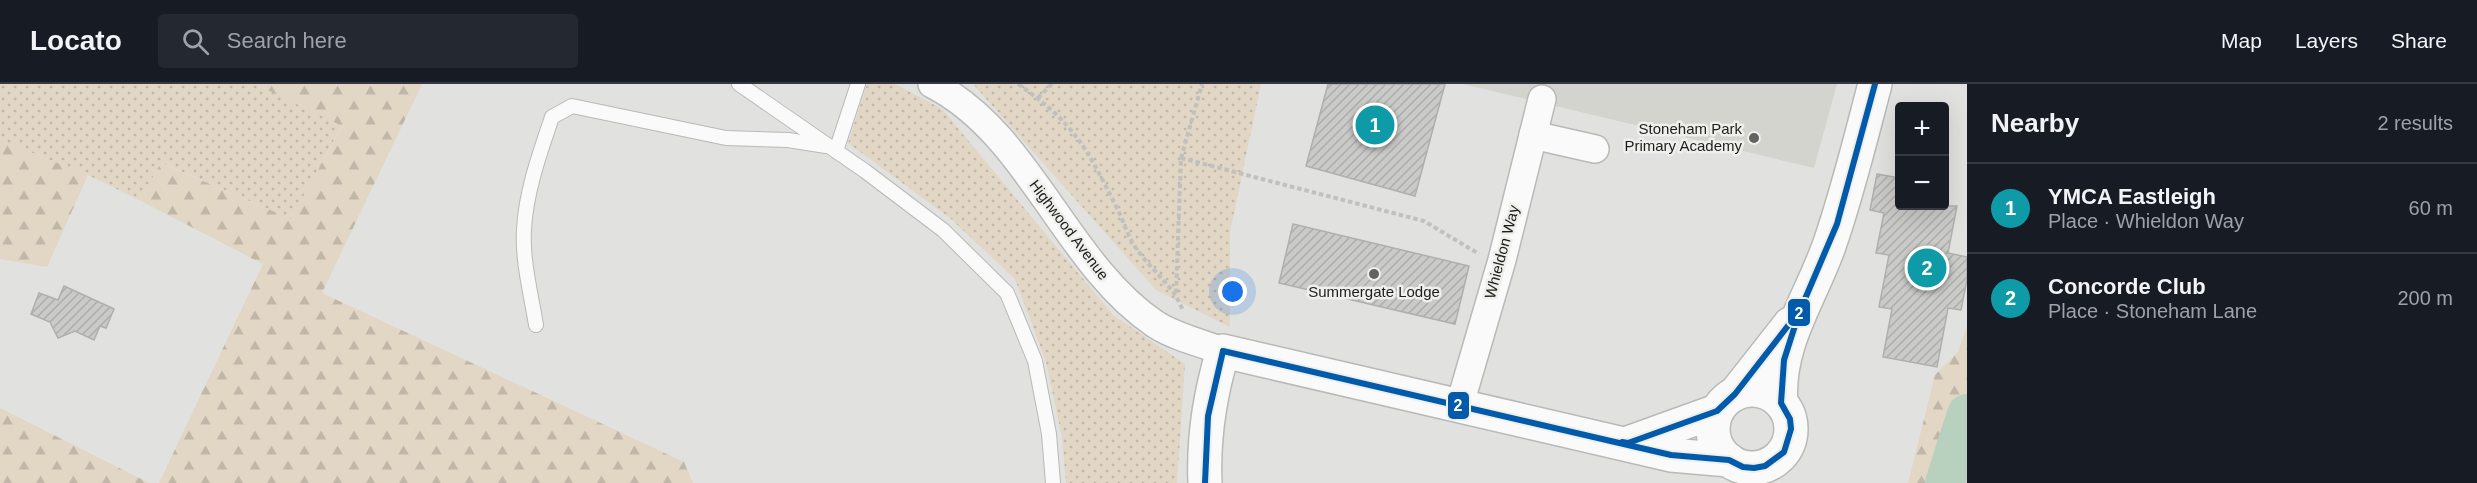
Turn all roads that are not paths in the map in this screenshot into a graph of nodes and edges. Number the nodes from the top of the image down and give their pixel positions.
1 (740, 84) edge
2 (858, 84) edge
3 (932, 84) edge
4 (1875, 84) edge
5 (1543, 92) edge
6 (1533, 135) junction
7 (834, 149) junction
8 (1595, 149) dead end
9 (1799, 313) junction
10 (536, 325) dead end
11 (1223, 351) junction
12 (1726, 402) junction
13 (1781, 403) junction
14 (1460, 404) junction
15 (1628, 443) junction
16 (1785, 467) edge
17 (1742, 470) edge
18 (1053, 483) edge
19 (1205, 483) edge

1 - 7 lane
2 - 7 lane
3 - 11 street, Highwood Avenue
4 - 9 street
5 - 6 street, Whieldon Way
6 - 8 street
6 - 14 street, Whieldon Way
7 - 10 lane
7 - 18 lane
9 - 12 street
9 - 13 street
11 - 14 street
11 - 19 street
12 - 13 street
12 - 15 street
12 - 17 street
13 - 16 street
14 - 15 street
15 - 17 street
16 - 17 street

